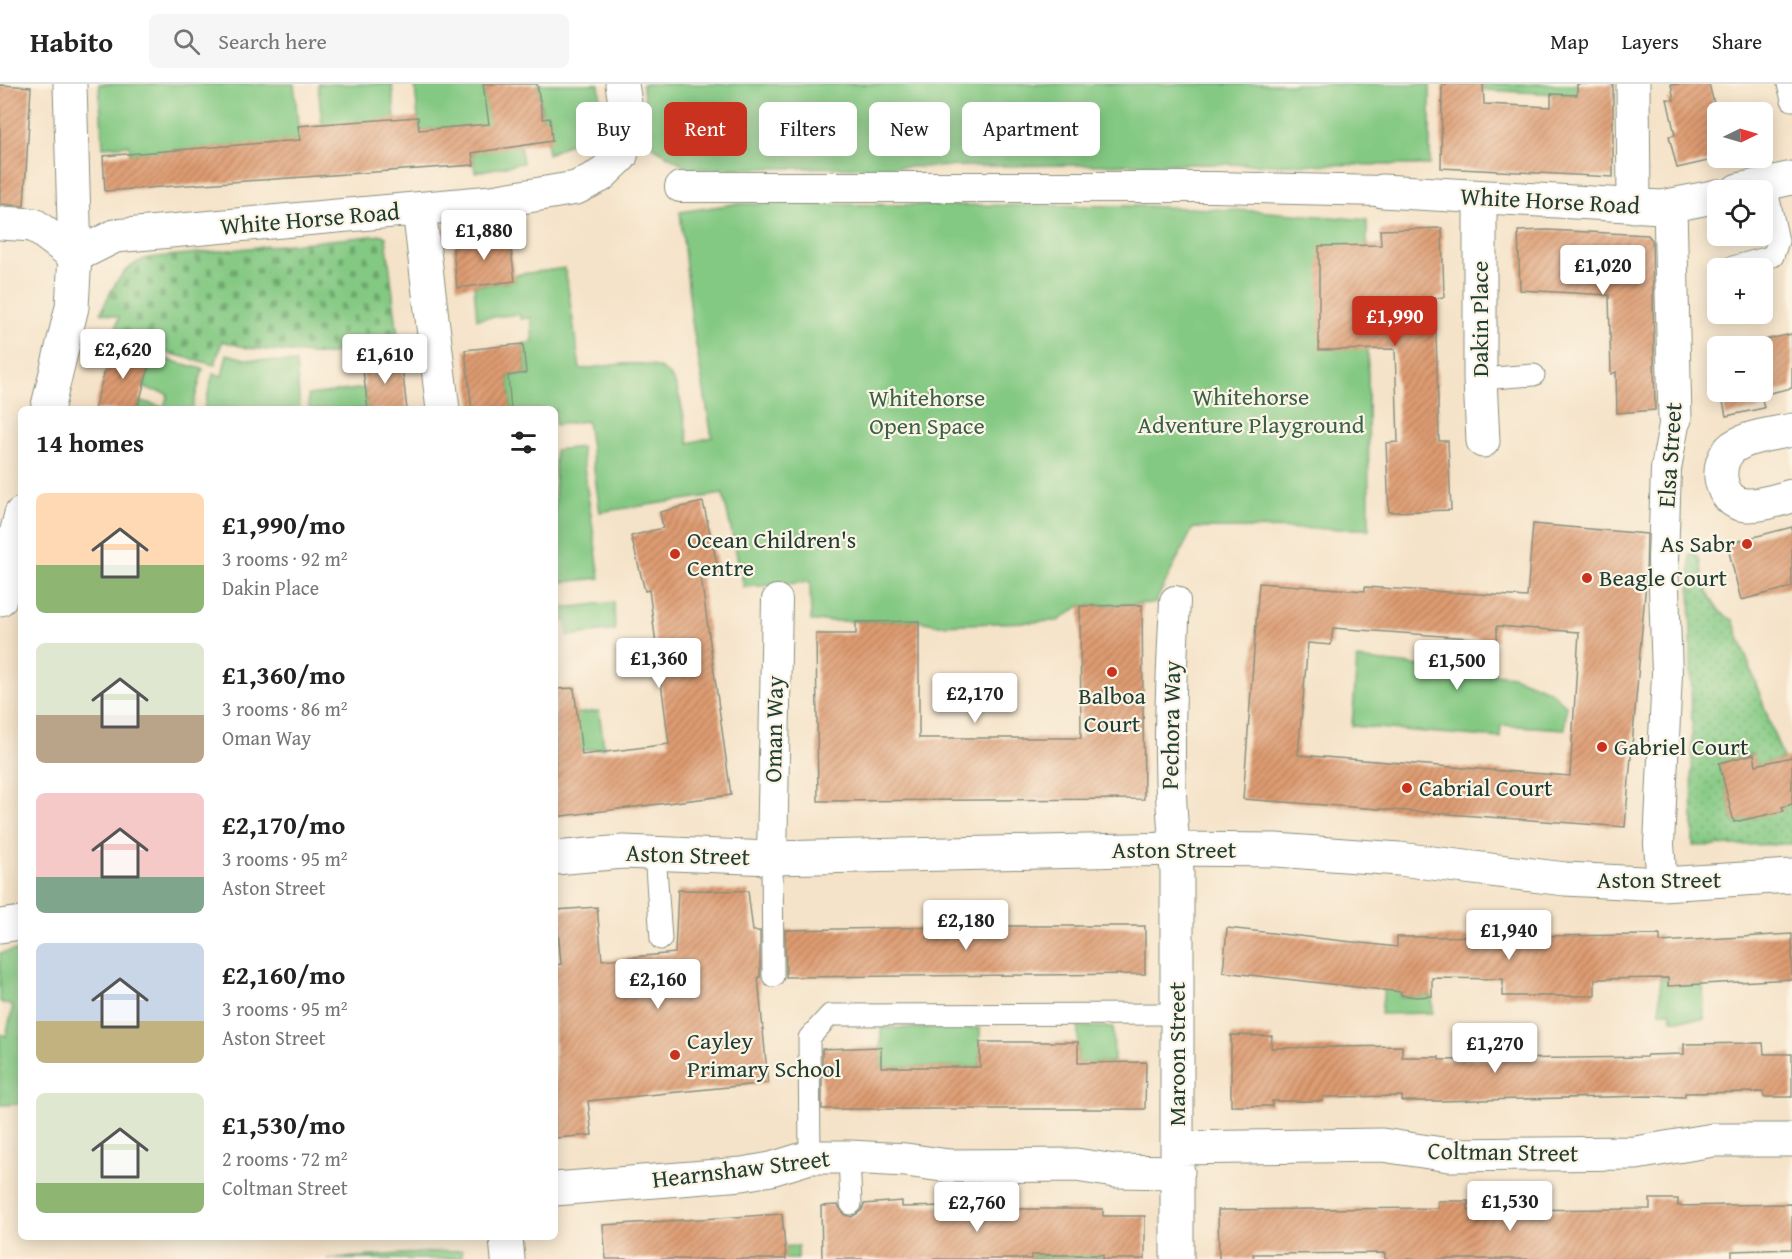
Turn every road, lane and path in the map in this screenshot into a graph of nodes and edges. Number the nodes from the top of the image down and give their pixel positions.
1 (70, 84) edge
2 (622, 84) edge
3 (1633, 84) edge
4 (1788, 84) edge
5 (1792, 100) edge
6 (680, 187) dead end
7 (1382, 191) joint
8 (1480, 197) junction
9 (1707, 198) edge
10 (1634, 206) junction
11 (1670, 206) junction
12 (418, 209) junction
13 (1773, 219) edge
14 (0, 223) edge
15 (75, 256) junction
16 (1763, 258) edge
17 (1534, 375) dead end
18 (1480, 379) junction
19 (48, 406) edge
20 (443, 406) edge
21 (1675, 419) joint
22 (1792, 430) edge
23 (1483, 441) dead end
24 (1792, 496) edge
25 (18, 529) edge
26 (5, 595) edge
27 (777, 600) dead end
28 (1175, 601) dead end
29 (1175, 849) junction
30 (655, 853) junction
31 (558, 858) edge
32 (771, 858) junction
33 (1792, 876) edge
34 (1662, 884) junction
35 (18, 923) edge
36 (0, 926) edge
37 (661, 939) dead end
38 (773, 976) dead end
39 (1177, 1014) junction
40 (1792, 1140) edge
41 (810, 1157) junction
42 (849, 1157) junction
43 (1178, 1160) junction
44 (558, 1189) edge
45 (851, 1204) dead end
46 (506, 1240) edge
47 (508, 1259) edge
48 (1177, 1259) edge

1 - 15 street
2 - 12 street, White Horse Road
3 - 10 street
4 - 5 lane
6 - 7 street
7 - 8 street, White Horse Road
8 - 10 street, White Horse Road
8 - 18 street, Dakin Place
9 - 11 street, White Horse Road
10 - 11 street, White Horse Road
11 - 21 street, Elsa Street
12 - 15 street, White Horse Road
12 - 20 street
13 - 16 lane
14 - 15 street
15 - 19 street
17 - 18 lane
18 - 23 street, Dakin Place
21 - 34 street, Elsa Street
22 - 24 street
25 - 26 street
27 - 32 street, Oman Way
28 - 29 street, Pechora Way
29 - 32 street, Aston Street
29 - 34 street, Aston Street
29 - 39 street, Maroon Street
30 - 31 street, Aston Street
30 - 32 street, Aston Street
30 - 37 lane
32 - 38 lane
33 - 34 street, Aston Street
35 - 36 street
39 - 41 lane
39 - 43 street, Maroon Street
40 - 43 street, Coltman Street
41 - 42 street, Hearnshaw Street
41 - 44 street, Hearnshaw Street
42 - 43 street, Hearnshaw Street
42 - 45 lane
43 - 48 street, Maroon Street
46 - 47 street

